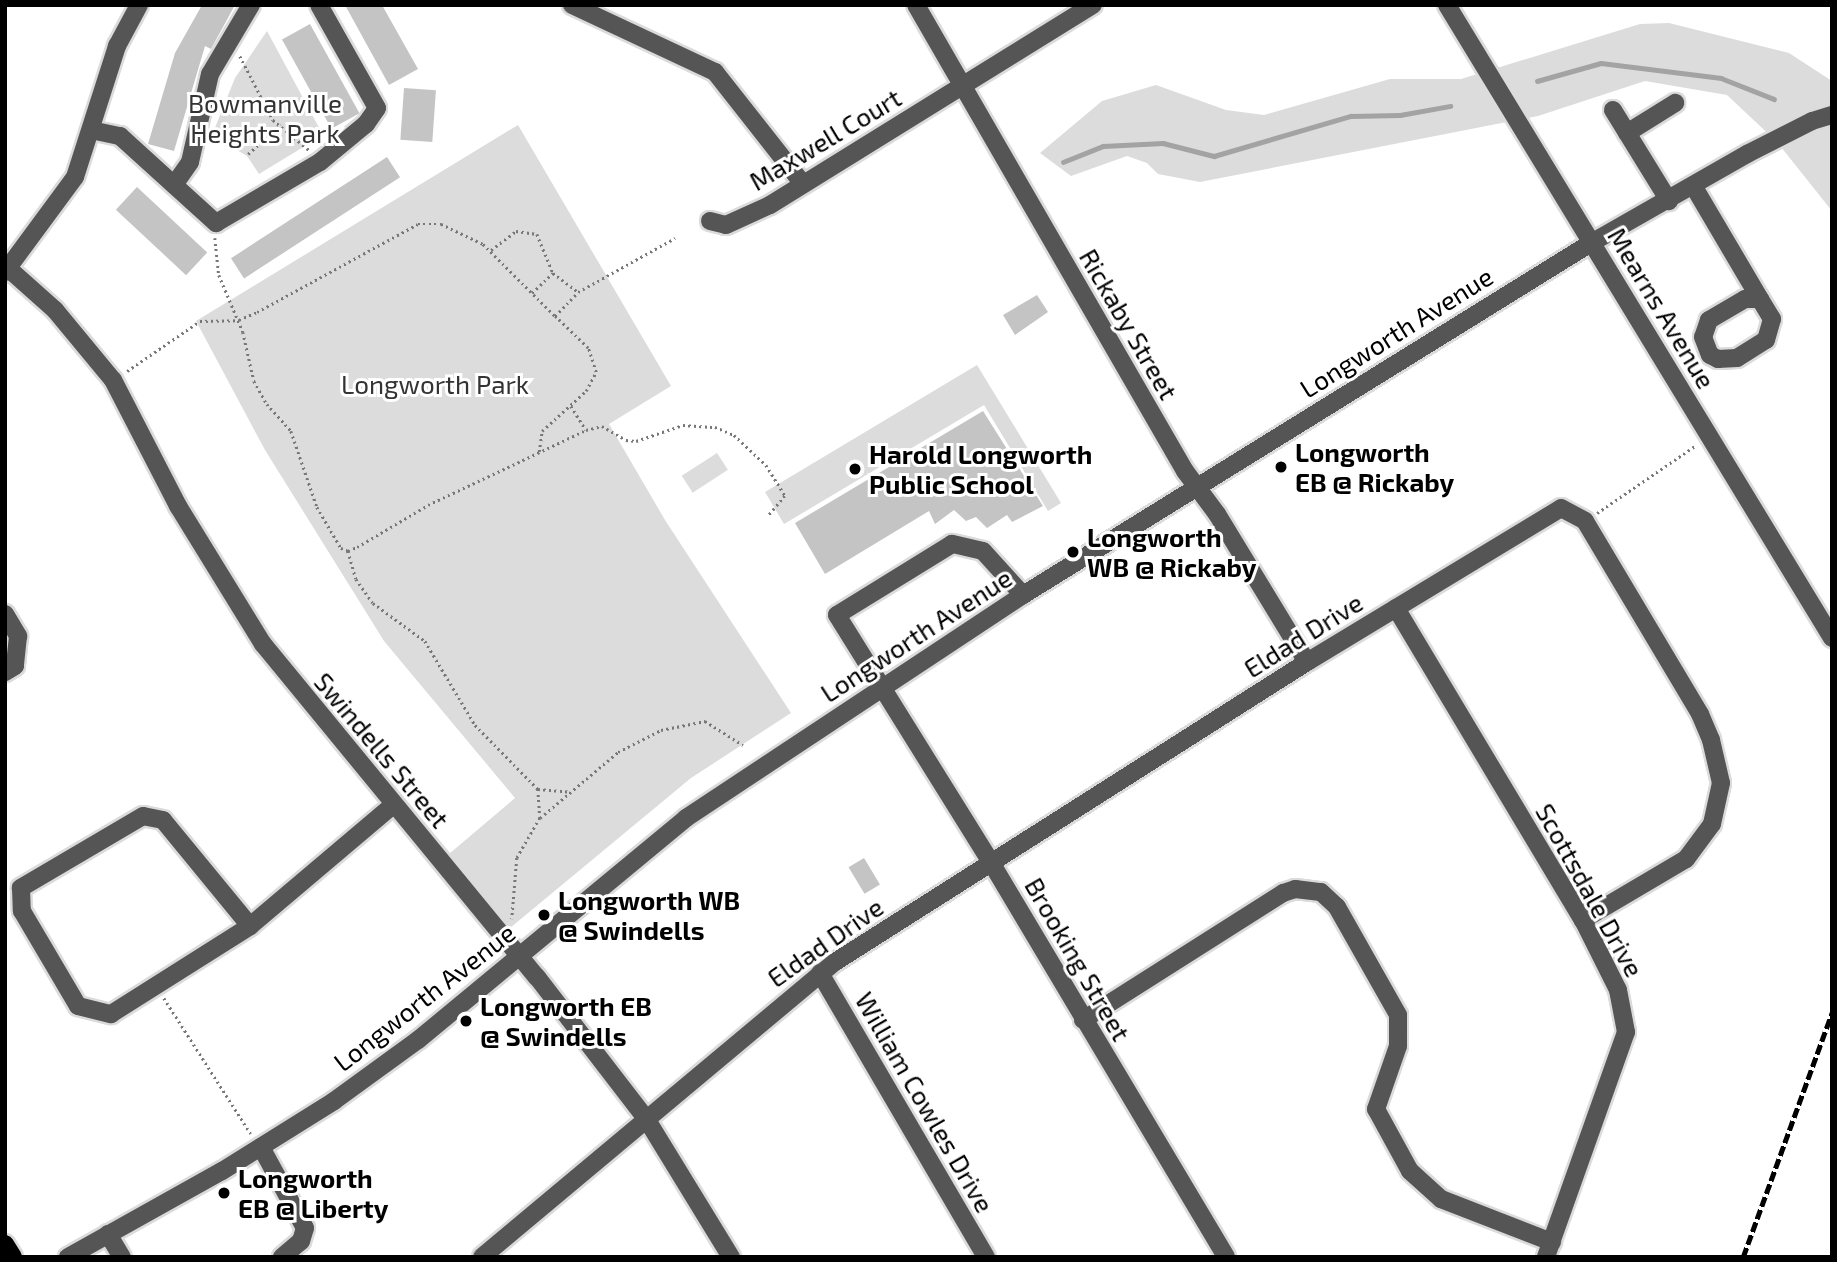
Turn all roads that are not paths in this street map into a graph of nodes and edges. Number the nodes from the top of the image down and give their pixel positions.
1 (139, 5) edge
2 (251, 5) edge
3 (319, 5) edge
4 (572, 5) edge
5 (916, 5) edge
6 (1093, 5) edge
7 (1447, 5) edge
8 (964, 87) junction
9 (1675, 103) dead end
10 (1613, 110) dead end
11 (1832, 115) edge
12 (91, 130) junction
13 (1627, 133) junction
14 (803, 184) junction
15 (174, 186) junction
16 (1694, 187) junction
17 (1669, 201) junction
18 (710, 221) dead end
19 (1591, 243) junction
20 (7, 271) edge
21 (1760, 299) dead end
22 (1195, 488) junction
23 (1023, 595) junction
24 (1396, 608) junction
25 (5, 614) edge
26 (1832, 638) edge
27 (1307, 662) junction
28 (5, 672) edge
29 (883, 690) junction
30 (393, 805) junction
31 (992, 864) junction
32 (1583, 920) junction
33 (250, 926) junction
34 (520, 956) junction
35 (820, 973) junction
36 (1083, 1020) junction
37 (647, 1120) junction
38 (261, 1146) junction
39 (108, 1234) junction
40 (5, 1244) edge
41 (1549, 1249) edge
42 (485, 1256) edge
43 (13, 1257) edge
44 (68, 1257) edge
45 (122, 1257) edge
46 (282, 1257) edge
47 (731, 1257) edge
48 (986, 1257) edge
49 (1226, 1257) edge

1 - 12 street
2 - 15 street
3 - 15 street
4 - 14 street
5 - 8 street, Rickaby Street
6 - 8 street, Maxwell Court
7 - 19 street, Mearns Avenue
8 - 14 street, Maxwell Court
8 - 22 street, Rickaby Street
9 - 13 street
10 - 13 street
11 - 16 street, Longworth Avenue
12 - 15 street
12 - 20 street
13 - 17 street
14 - 18 street, Maxwell Court
16 - 17 street, Longworth Avenue
16 - 21 street
17 - 19 street, Longworth Avenue
19 - 22 street, Longworth Avenue
19 - 26 street, Mearns Avenue
20 - 30 street, Swindells Street
22 - 23 street, Longworth Avenue
22 - 27 street, Rickaby Street
23 - 29 street, Longworth Avenue
23 - 29 street, Brooking Street
24 - 27 street, Eldad Drive
24 - 32 street, Scottsdale Drive
24 - 32 street, Eldad Drive
25 - 28 street
27 - 31 street, Eldad Drive
29 - 31 street, Brooking Street
29 - 34 street, Longworth Avenue
30 - 33 street
30 - 34 street, Swindells Street
31 - 35 street, Eldad Drive
31 - 36 street, Brooking Street
32 - 41 street, Scottsdale Drive
33 - 33 street
34 - 37 street, Swindells Street
34 - 38 street, Longworth Avenue
35 - 37 street, Eldad Drive
35 - 48 street, William Cowles Drive
36 - 41 street
36 - 49 street, Brooking Street
37 - 42 street, Eldad Drive
37 - 47 street, Swindells Street
38 - 39 street, Longworth Avenue
38 - 46 street
39 - 44 street, Longworth Avenue
39 - 45 street
40 - 43 main road

